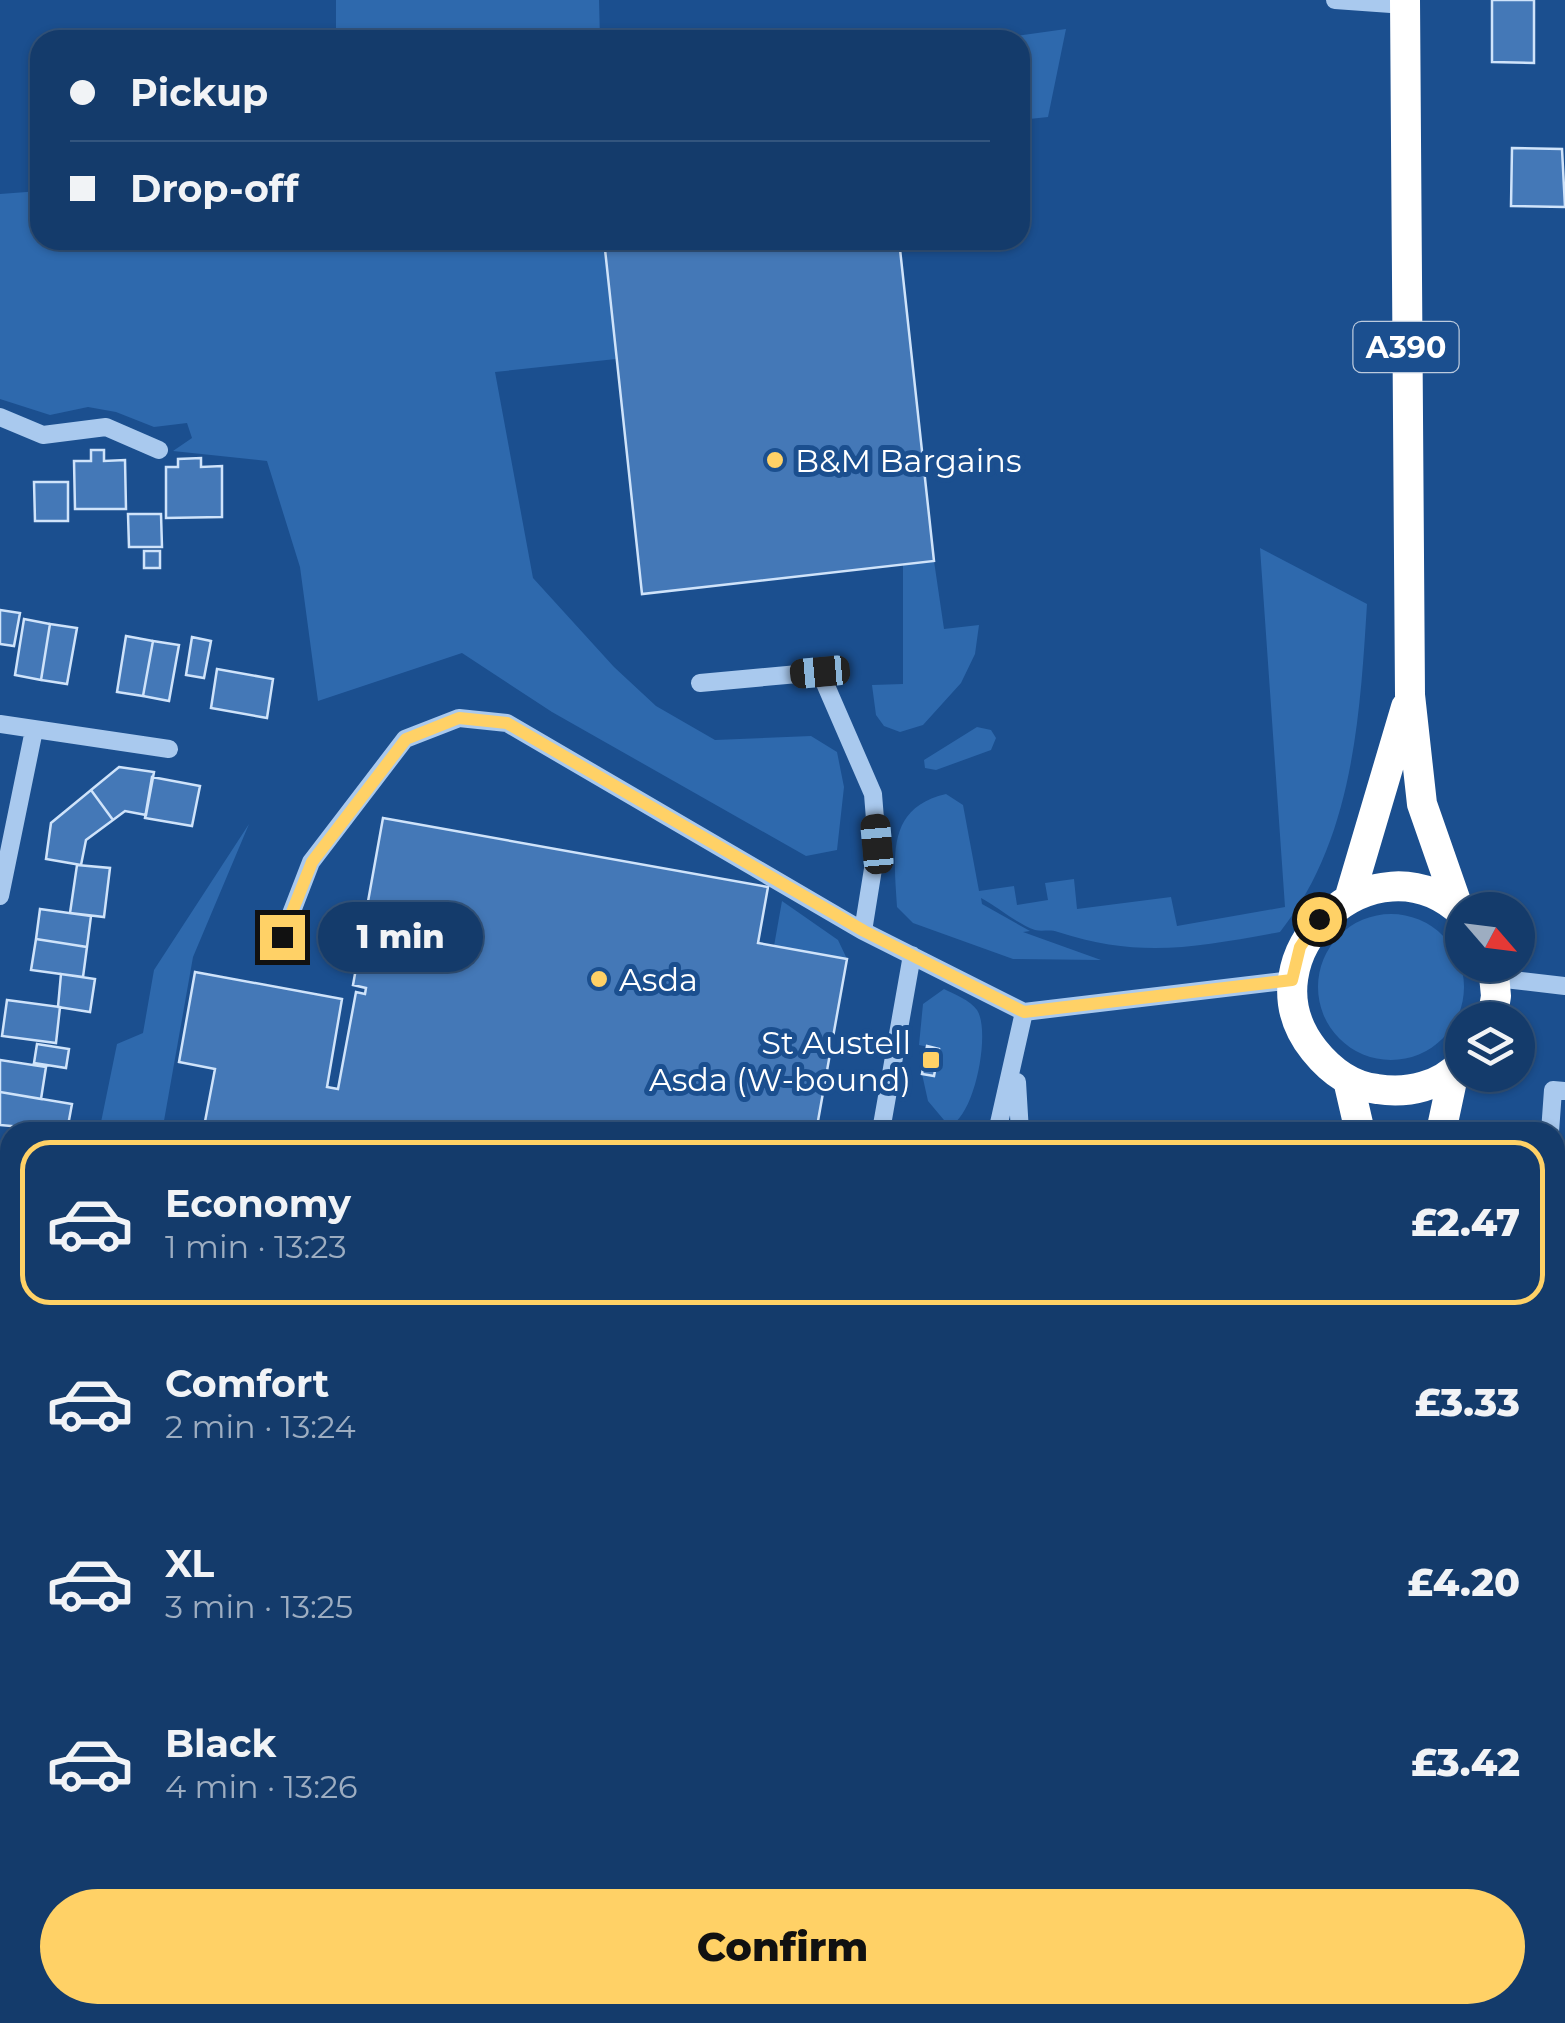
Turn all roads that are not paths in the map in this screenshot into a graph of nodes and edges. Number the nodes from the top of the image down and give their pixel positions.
1 (1335, 0) edge
2 (1405, 3) edge
3 (0, 417) edge
4 (159, 450) dead end
5 (700, 683) dead end
6 (1410, 694) junction
7 (0, 724) edge
8 (34, 730) junction
9 (169, 749) dead end
10 (1454, 892) edge
11 (0, 896) edge
12 (1350, 896) junction
13 (1445, 902) edge
14 (864, 931) junction
15 (282, 937) dead end
16 (912, 955) junction
17 (1292, 980) junction
18 (1535, 980) edge
19 (1565, 986) edge
20 (1024, 1012) junction
21 (1016, 1066) junction
22 (1445, 1076) edge
23 (1348, 1080) junction
24 (1565, 1091) edge
25 (1451, 1092) edge
26 (883, 1122) edge
27 (1000, 1122) edge
28 (1019, 1122) edge
29 (1358, 1122) edge
30 (1443, 1122) edge
31 (1551, 1122) edge

1 - 2 street
2 - 6 highway, A390
3 - 4 street
5 - 14 street
6 - 10 highway, A390
6 - 12 highway, A390
7 - 8 street
8 - 9 street
8 - 11 street
12 - 13 highway, A390
12 - 17 highway
14 - 15 street
14 - 16 street
16 - 20 street
16 - 26 street
17 - 20 street
17 - 23 highway
18 - 19 street
20 - 21 street
21 - 27 street
21 - 28 street
22 - 23 highway
23 - 29 highway
24 - 31 street
25 - 30 highway

